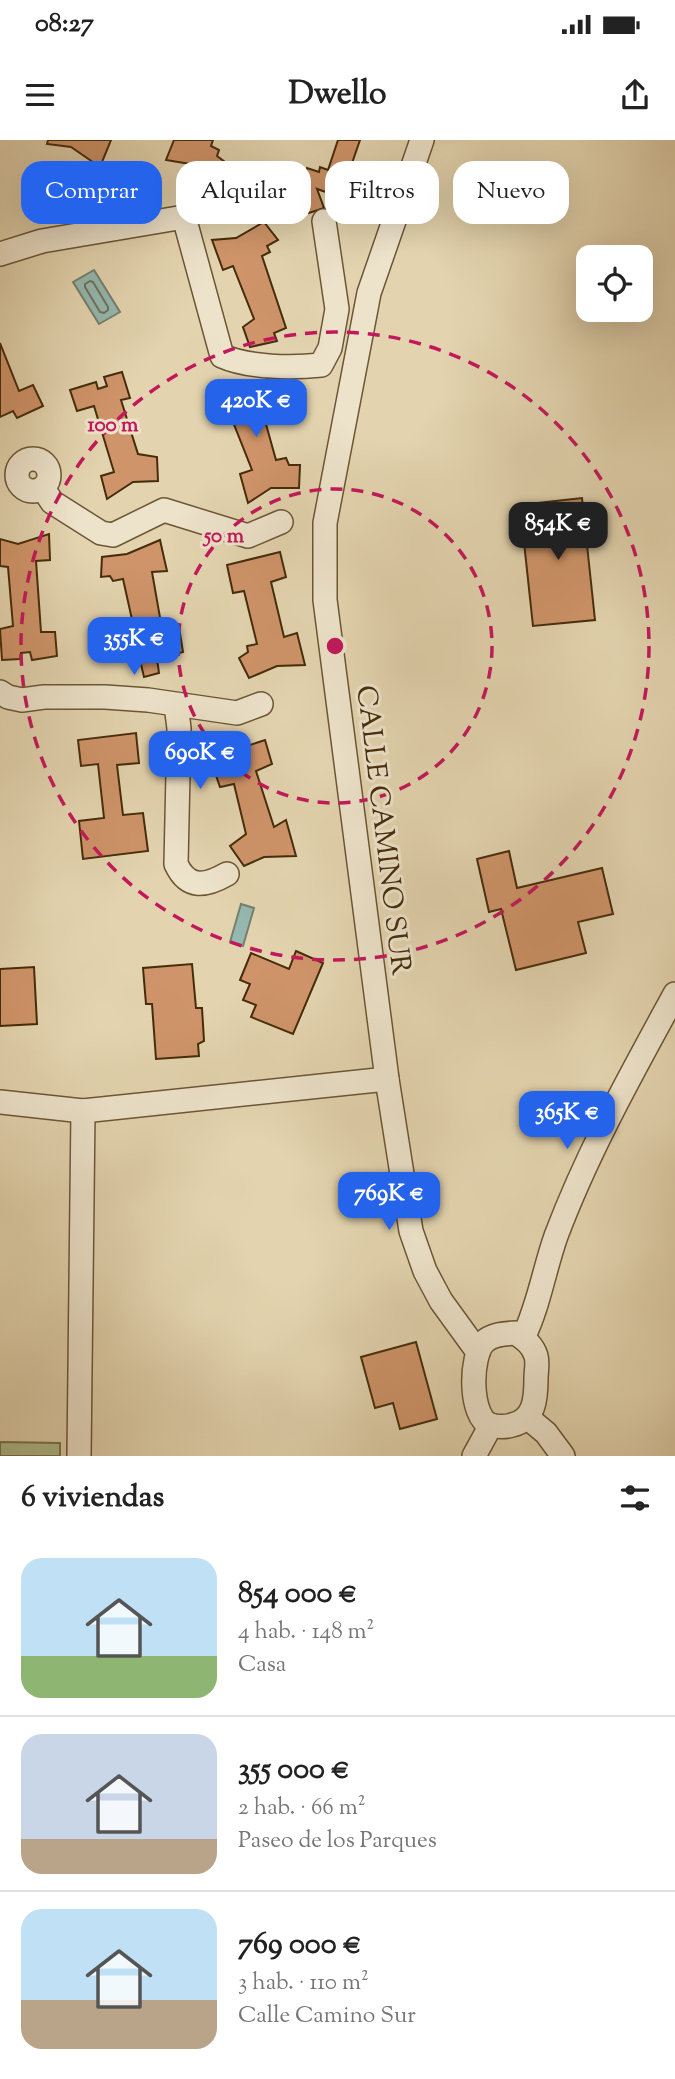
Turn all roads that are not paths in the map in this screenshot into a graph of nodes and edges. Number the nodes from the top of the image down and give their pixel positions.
1 (422, 140) edge
2 (324, 221) dead end
3 (0, 254) edge
4 (9, 475) edge
5 (281, 522) dead end
6 (0, 692) edge
7 (176, 705) junction
8 (261, 705) dead end
9 (227, 874) dead end
10 (675, 994) edge
11 (387, 1079) junction
12 (0, 1102) edge
13 (83, 1111) junction
14 (523, 1338) junction
15 (478, 1352) junction
16 (528, 1418) junction
17 (491, 1425) junction
18 (79, 1456) edge
19 (474, 1456) edge
20 (563, 1456) edge

1 - 11 street, CALLE CAMINO SUR
2 - 3 street
4 - 5 street
6 - 7 street
7 - 8 street
7 - 9 street
10 - 14 street
11 - 13 street
11 - 15 street, CALLE CAMINO SUR
12 - 13 street
13 - 18 street
14 - 15 street
14 - 16 street
15 - 17 street
16 - 17 street
16 - 20 street
17 - 19 street

